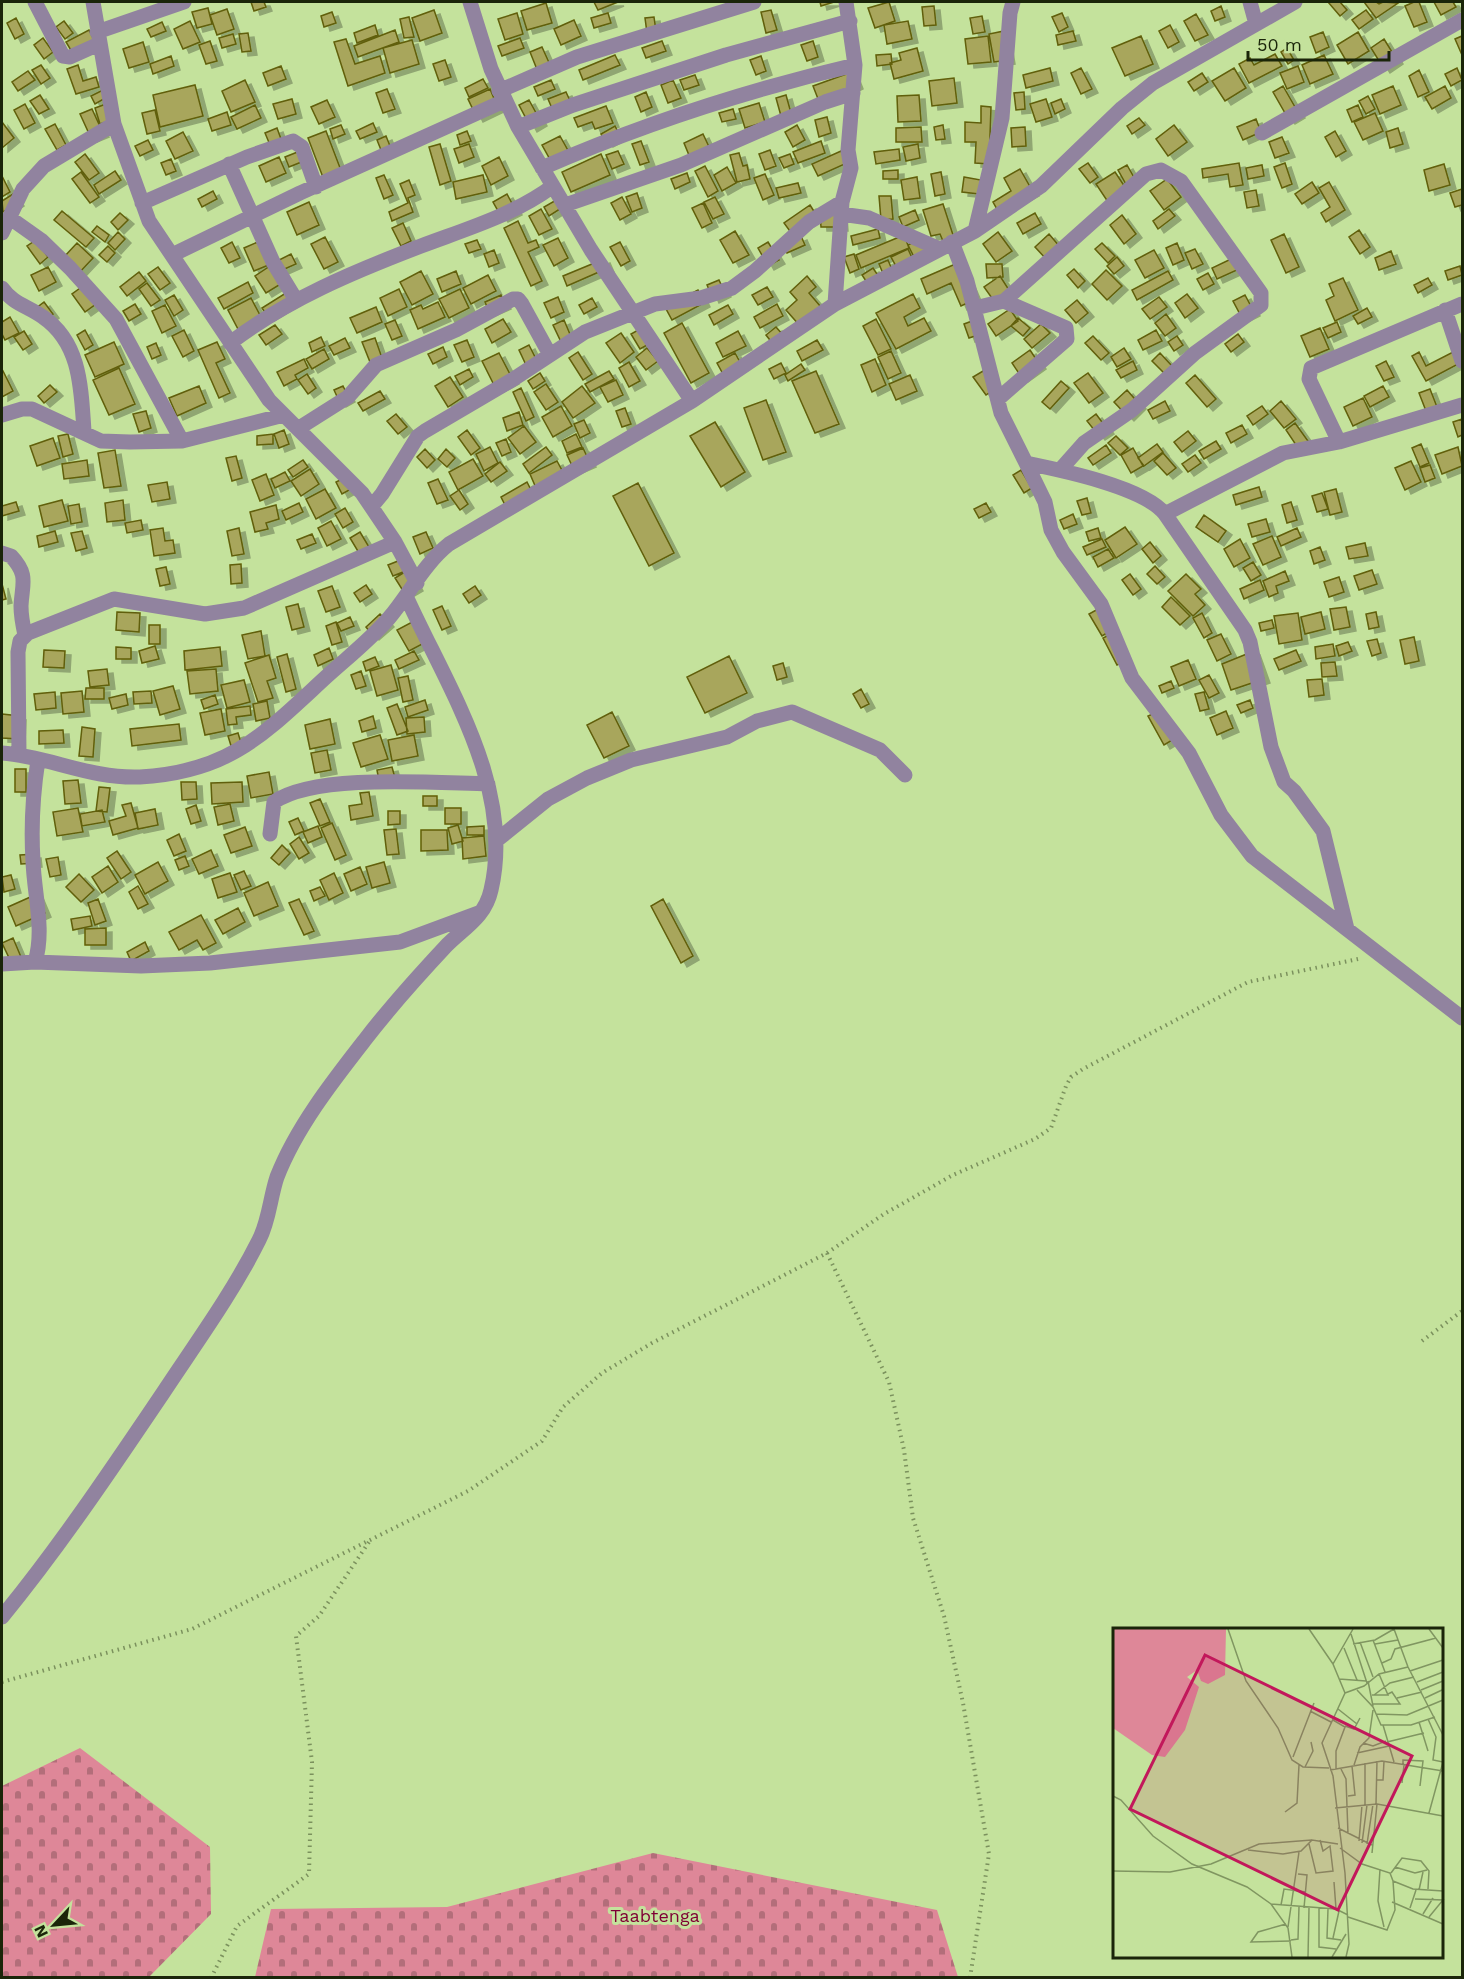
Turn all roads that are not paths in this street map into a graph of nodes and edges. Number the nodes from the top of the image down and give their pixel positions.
1 (35, 2) edge
2 (93, 2) edge
3 (184, 2) edge
4 (470, 2) edge
5 (754, 2) edge
6 (846, 2) edge
7 (1013, 2) edge
8 (1250, 2) edge
9 (1295, 2) edge
10 (1462, 20) edge
11 (850, 21) junction
12 (1256, 24) junction
13 (98, 38) junction
14 (855, 65) junction
15 (854, 93) junction
16 (502, 96) junction
17 (114, 124) junction
18 (518, 127) junction
19 (1262, 133) dead end
20 (229, 164) junction
21 (542, 168) junction
22 (553, 186) junction
23 (316, 187) junction
24 (142, 204) junction
25 (565, 206) junction
26 (842, 208) junction
27 (253, 215) junction
28 (10, 218) junction
29 (975, 231) junction
30 (2, 233) edge
31 (946, 246) junction
32 (172, 255) junction
33 (2, 288) edge
34 (296, 300) junction
35 (1004, 301) junction
36 (835, 304) junction
37 (1462, 304) edge
38 (975, 308) junction
39 (1444, 310) junction
40 (633, 311) junction
41 (230, 343) junction
42 (549, 353) junction
43 (1462, 361) edge
44 (998, 399) junction
45 (692, 401) junction
46 (1462, 405) edge
47 (2, 415) edge
48 (284, 415) junction
49 (299, 428) junction
50 (84, 431) junction
51 (182, 441) junction
52 (1339, 442) junction
53 (1026, 463) junction
54 (1060, 470) junction
55 (372, 506) junction
56 (1165, 514) junction
57 (395, 542) junction
58 (2, 553) edge
59 (417, 583) junction
60 (406, 596) junction
61 (25, 635) junction
62 (2, 753) edge
63 (19, 754) junction
64 (38, 759) junction
65 (905, 775) dead end
66 (488, 784) junction
67 (270, 834) dead end
68 (497, 840) junction
69 (484, 910) junction
70 (1347, 929) junction
71 (35, 962) junction
72 (2, 964) edge
73 (1462, 1018) edge
74 (2, 1617) edge

1 - 13 street
2 - 13 street
3 - 13 street
4 - 16 street
5 - 16 street
6 - 11 street
7 - 29 street
8 - 12 street
9 - 12 street
10 - 19 street
11 - 14 street
11 - 18 street
12 - 29 street
13 - 17 street
14 - 15 street
14 - 21 street
15 - 25 street
15 - 26 street
16 - 18 street
16 - 23 street
17 - 24 street
17 - 28 street
18 - 21 street
20 - 23 street
20 - 24 street
20 - 27 street
21 - 22 street
22 - 25 street
22 - 34 street
23 - 27 street
24 - 32 street
25 - 40 street
26 - 31 street
26 - 36 street
26 - 40 street
27 - 32 street
27 - 34 street
28 - 30 street
28 - 51 street
29 - 31 street
31 - 36 street
31 - 38 street
32 - 41 street
33 - 50 street
34 - 41 street
35 - 38 street
35 - 44 street
35 - 54 street
36 - 45 street
37 - 39 street
38 - 44 street
39 - 43 street
39 - 52 street
40 - 42 street
40 - 45 street
41 - 48 street
42 - 49 street
42 - 55 street
44 - 53 street
45 - 59 street
46 - 52 street
47 - 50 street
48 - 49 street
48 - 51 street
49 - 55 street
50 - 51 street
52 - 56 street
53 - 54 street
53 - 70 street
54 - 56 street
55 - 57 street
56 - 70 street
57 - 59 street
57 - 61 street
58 - 61 street
59 - 60 street
60 - 64 street
60 - 66 street
61 - 63 street
62 - 63 street
63 - 64 street
64 - 71 street
65 - 68 street
66 - 67 street
66 - 68 street
68 - 69 street
69 - 71 street
69 - 74 street
70 - 73 street
71 - 72 street

